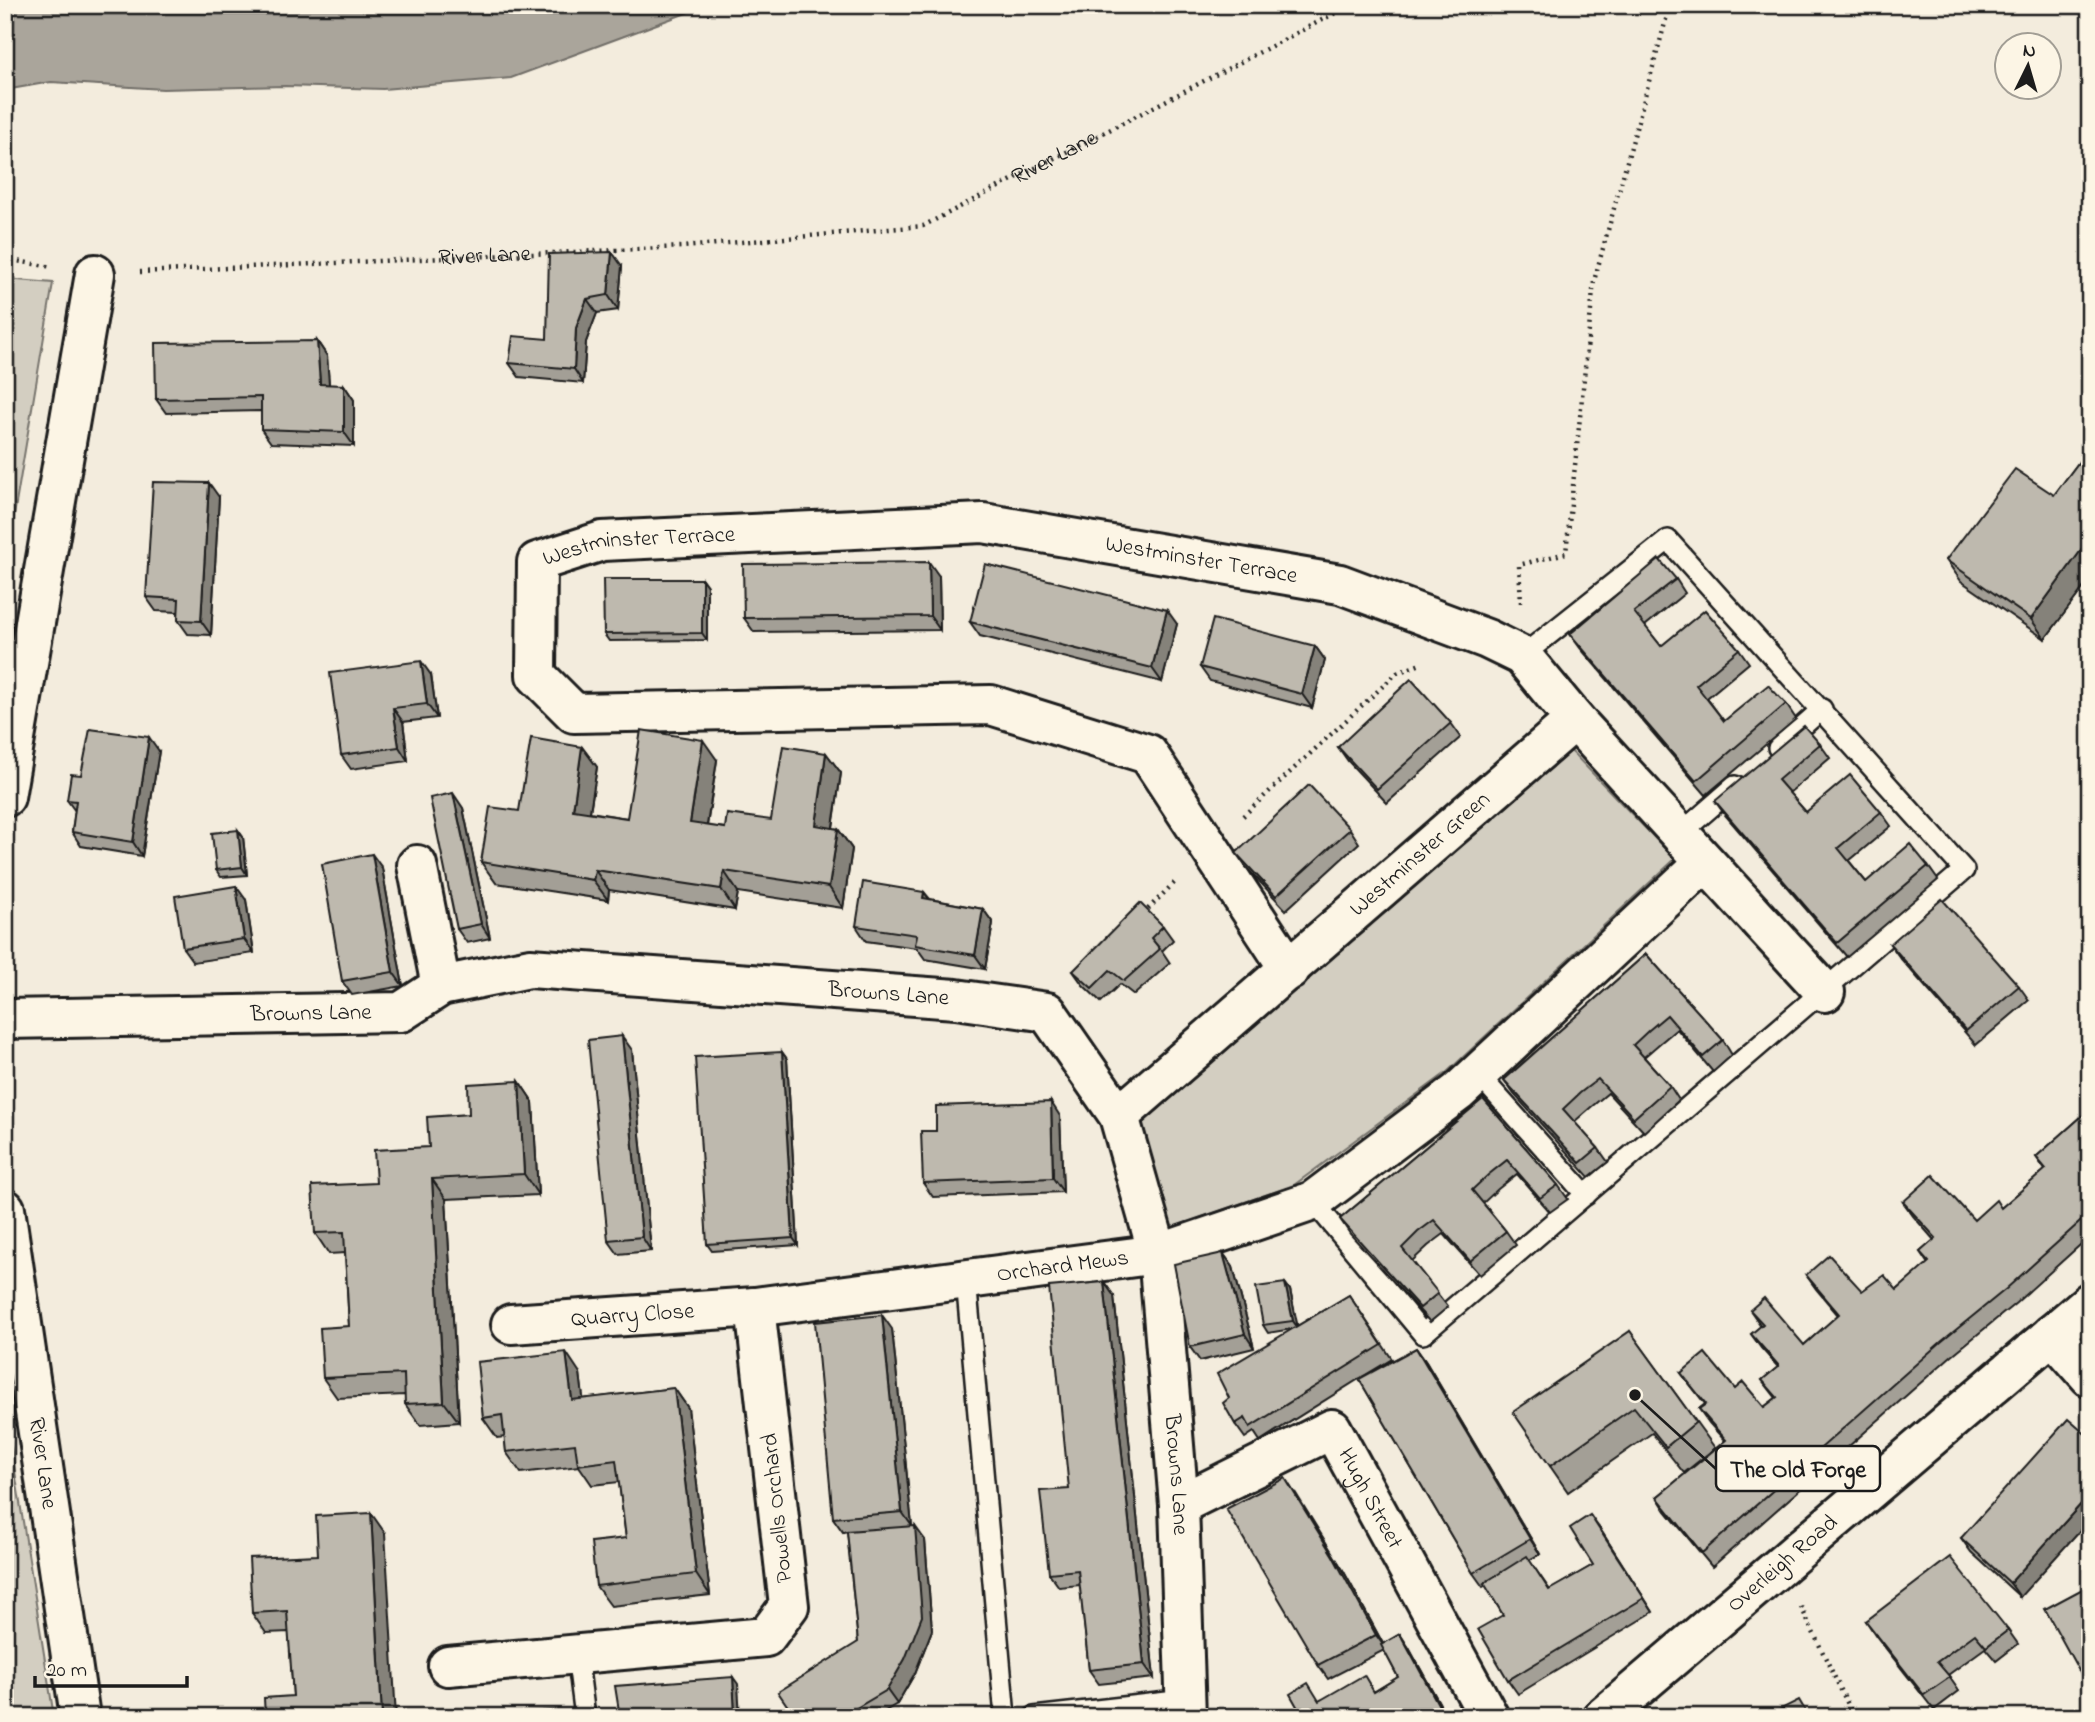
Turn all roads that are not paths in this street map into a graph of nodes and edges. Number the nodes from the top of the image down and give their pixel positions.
1 (95, 274) road end
2 (1522, 656) junction
3 (1822, 709) junction
4 (1575, 720) junction
5 (5, 797) edge
6 (1692, 848) junction
7 (417, 865) dead end
8 (1290, 970) junction
9 (441, 986) junction
10 (1825, 992) junction
11 (5, 1019) edge
12 (1477, 1073) junction
13 (1119, 1116) junction
14 (1586, 1195) junction
15 (1313, 1201) junction
16 (5, 1209) edge
17 (1157, 1254) junction
18 (967, 1279) junction
19 (2090, 1303) edge
20 (755, 1307) junction
21 (511, 1324) dead end
22 (2052, 1334) junction
23 (2090, 1377) edge
24 (1180, 1505) junction
25 (577, 1654) junction
26 (448, 1666) dead end
27 (1186, 1708) edge
28 (80, 1717) edge
29 (585, 1717) edge
30 (1005, 1717) edge
31 (1034, 1717) edge
32 (1489, 1717) edge
33 (1603, 1717) edge

1 - 5 street
2 - 3 lane
2 - 4 street, Westminster Terrace
2 - 8 street, Westminster Terrace
3 - 6 lane
3 - 10 lane
4 - 6 street
4 - 8 street, Westminster Green
6 - 10 street
6 - 12 street
7 - 9 street
8 - 13 street, Westminster Green
9 - 11 street, Browns Lane
9 - 13 street, Browns Lane
10 - 14 lane
12 - 14 lane
12 - 15 street
13 - 17 street, Browns Lane
14 - 15 lane
15 - 17 street
16 - 28 street, River Lane
17 - 18 street, Orchard Mews
17 - 24 street, Browns Lane
18 - 20 street
18 - 30 lane
19 - 22 street, Overleigh Road
20 - 21 street, Quarry Close
20 - 25 street, Powells Orchard
22 - 23 street
22 - 33 street, Overleigh Road
24 - 27 street, Browns Lane
24 - 32 street, Hugh Street
25 - 26 street, Powells Orchard
25 - 29 lane
27 - 31 lane

